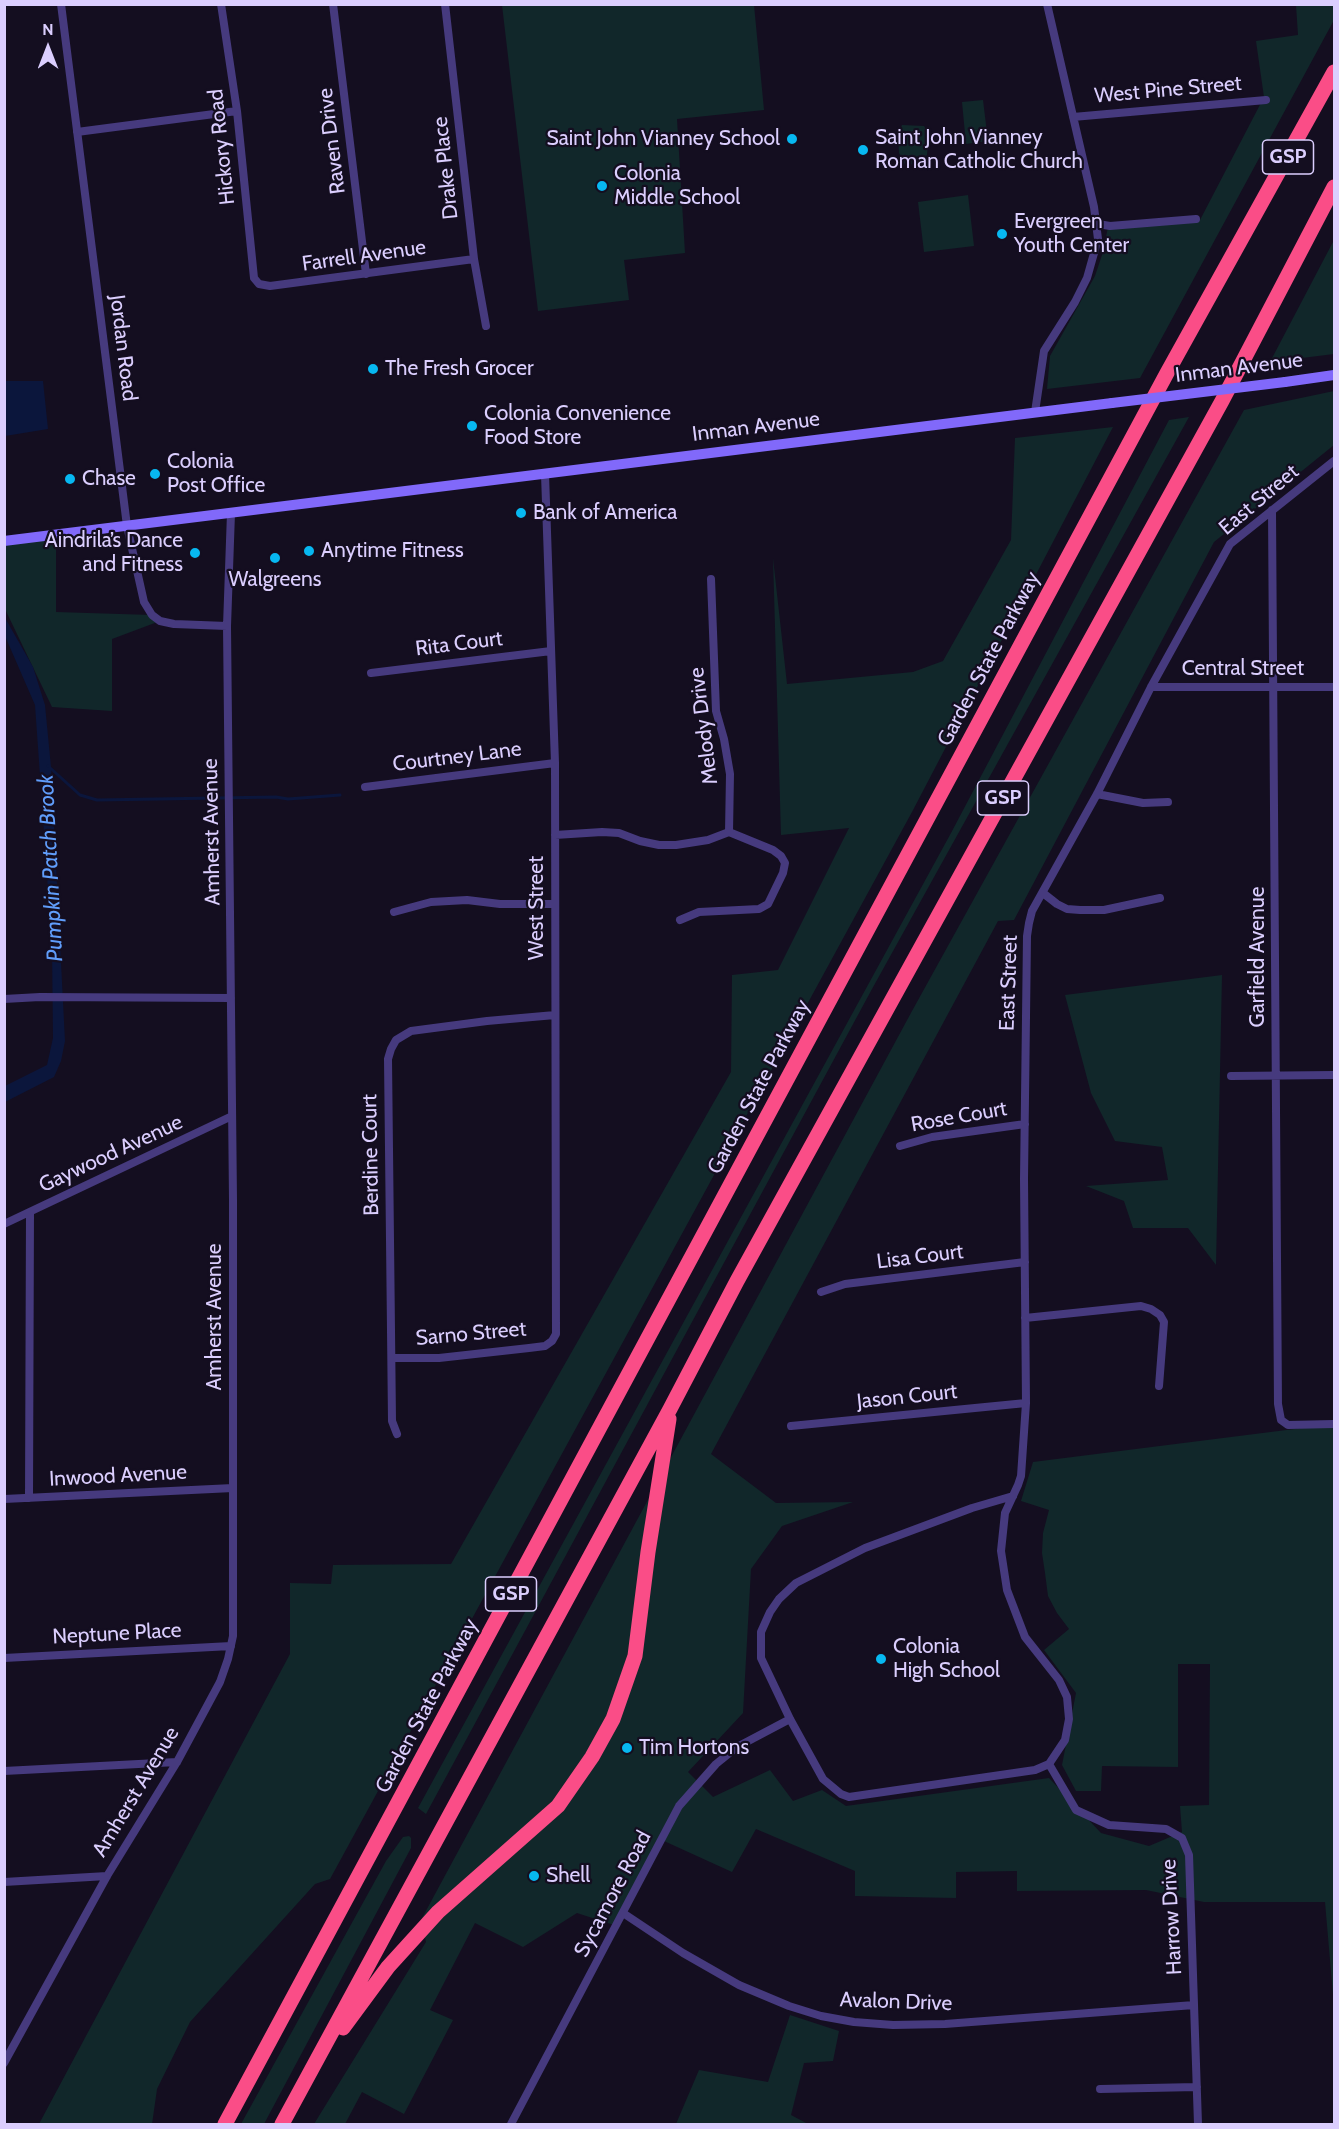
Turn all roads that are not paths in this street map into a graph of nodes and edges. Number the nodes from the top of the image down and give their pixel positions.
1 (61, 4) edge
2 (221, 4) edge
3 (333, 4) edge
4 (445, 4) edge
5 (1050, 5) edge
6 (1335, 72) edge
7 (1266, 100) dead end
8 (237, 111) junction
9 (1073, 117) junction
10 (77, 132) junction
11 (1335, 187) edge
12 (1196, 219) dead end
13 (1098, 224) junction
14 (474, 259) junction
15 (366, 273) junction
16 (259, 284) joint
17 (486, 326) dead end
18 (1335, 375) edge
19 (1035, 412) junction
20 (1335, 460) edge
21 (545, 474) junction
22 (1272, 510) junction
23 (231, 513) junction
24 (127, 526) junction
25 (4, 541) edge
26 (711, 579) dead end
27 (227, 626) junction
28 (551, 651) junction
29 (372, 673) dead end
30 (1151, 687) junction
31 (1274, 687) junction
32 (1335, 687) edge
33 (555, 763) junction
34 (365, 787) dead end
35 (1097, 794) junction
36 (1168, 802) dead end
37 (729, 832) junction
38 (555, 835) junction
39 (1043, 893) junction
40 (1160, 898) dead end
41 (555, 904) junction
42 (394, 912) dead end
43 (680, 920) dead end
44 (231, 998) junction
45 (4, 999) edge
46 (555, 1015) junction
47 (1277, 1075) junction
48 (1335, 1075) edge
49 (1231, 1076) dead end
50 (232, 1116) junction
51 (1025, 1124) junction
52 (900, 1146) dead end
53 (30, 1212) junction
54 (4, 1224) edge
55 (1025, 1262) junction
56 (821, 1292) dead end
57 (1025, 1318) junction
58 (552, 1341) joint
59 (392, 1358) junction
60 (1159, 1386) dead end
61 (1026, 1403) junction
62 (670, 1409) junction
63 (1335, 1424) edge
64 (790, 1426) dead end
65 (397, 1434) dead end
66 (233, 1488) junction
67 (1012, 1496) junction
68 (29, 1498) junction
69 (4, 1499) edge
70 (231, 1646) junction
71 (4, 1658) edge
72 (790, 1719) junction
73 (177, 1762) junction
74 (1049, 1764) junction
75 (4, 1771) edge
76 (107, 1876) junction
77 (4, 1882) edge
78 (623, 1913) junction
79 (1194, 2005) junction
80 (4, 2063) edge
81 (309, 2074) junction
82 (1197, 2087) junction
83 (1100, 2089) dead end
84 (225, 2124) edge
85 (282, 2124) edge
86 (510, 2124) edge
87 (1198, 2124) edge

1 - 10 street, Jordan Road
2 - 8 street, Hickory Road
3 - 15 street, Raven Drive
4 - 14 street, Drake Place
5 - 9 street
6 - 84 highway, Garden State Parkway / GSP
7 - 9 street, West Pine Street
8 - 10 street
8 - 16 street, Hickory Road
9 - 13 street
10 - 24 street, Jordan Road
11 - 62 highway, GSP
12 - 13 street
13 - 19 street
14 - 15 street, Farrell Avenue
14 - 17 street, Drake Place
15 - 16 street, Farrell Avenue
18 - 19 main road, Inman Avenue, bridge
19 - 21 main road, Inman Avenue
20 - 22 street, East Street
21 - 23 main road, Inman Avenue
21 - 28 street, West Street
22 - 30 street, East Street
22 - 31 street, Garfield Avenue
23 - 24 main road, Inman Avenue
23 - 27 street, Amherst Avenue
24 - 25 main road, Inman Avenue
24 - 27 street, Jordan Road
26 - 37 street, Melody Drive
27 - 44 street, Amherst Avenue
28 - 29 street, Rita Court
28 - 33 street, West Street
30 - 31 street, Central Street
30 - 35 street, East Street
31 - 32 street, Central Street
31 - 47 street, Garfield Avenue
33 - 34 street, Courtney Lane
33 - 38 street, West Street
35 - 36 street
35 - 39 street, East Street
37 - 38 street
37 - 43 street
38 - 41 street, West Street
39 - 40 street
39 - 51 street, East Street
41 - 42 street
41 - 46 street, West Street
44 - 45 street
44 - 50 street, Amherst Avenue
46 - 58 street, West Street
46 - 59 street, Berdine Court
47 - 48 street
47 - 49 street
47 - 63 street, Garfield Avenue
50 - 53 street, Gaywood Avenue
50 - 66 street, Amherst Avenue
51 - 52 street, Rose Court
51 - 55 street, East Street
53 - 54 street, Gaywood Avenue
53 - 68 street
55 - 56 street, Lisa Court
55 - 57 street, East Street
57 - 60 street
57 - 61 street, East Street
58 - 59 street, Sarno Street
59 - 65 street, Berdine Court
61 - 64 street, Jason Court
61 - 67 street, East Street
62 - 81 highway, GSP
62 - 81 highway
66 - 68 street, Inwood Avenue
66 - 70 street, Amherst Avenue
67 - 72 street
67 - 74 street, East Street
68 - 69 street, Inwood Avenue
70 - 71 street, Neptune Place
70 - 73 street, Amherst Avenue
72 - 74 street
72 - 78 street, Sycamore Road
73 - 75 street
73 - 76 street, Amherst Avenue
74 - 79 street, Harrow Drive
76 - 77 street
76 - 80 street, Amherst Avenue
78 - 79 street, Avalon Drive
78 - 86 street, Sycamore Road
79 - 82 street, Harrow Drive
81 - 85 highway, GSP
82 - 83 street
82 - 87 street, Harrow Drive

